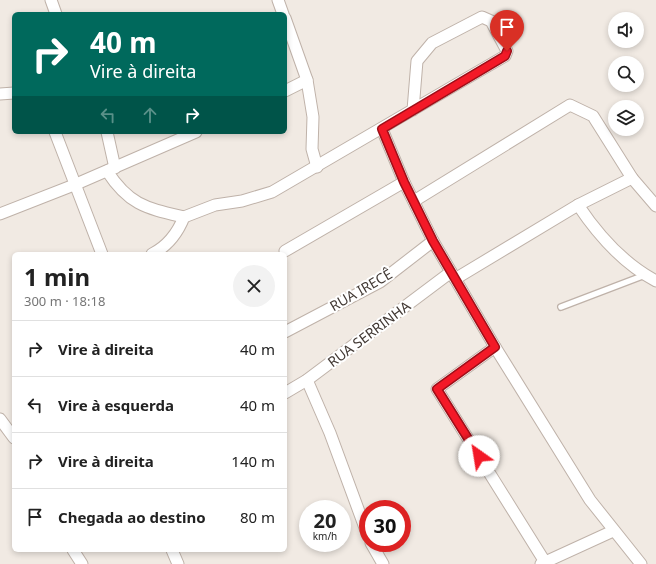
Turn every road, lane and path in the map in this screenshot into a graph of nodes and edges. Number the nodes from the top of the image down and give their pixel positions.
1 (51, 0) edge
2 (278, 0) edge
3 (55, 12) edge
4 (282, 12) edge
5 (287, 24) edge
6 (307, 80) junction
7 (287, 90) edge
8 (12, 93) edge
9 (0, 94) edge
10 (413, 110) junction
11 (382, 129) junction
12 (56, 134) edge
13 (107, 134) edge
14 (192, 134) edge
15 (317, 167) junction
16 (111, 170) junction
17 (632, 178) junction
18 (404, 182) junction
19 (74, 185) junction
20 (414, 202) junction
21 (578, 205) junction
22 (656, 206) edge
23 (0, 214) edge
24 (184, 217) junction
25 (433, 241) junction
26 (285, 251) dead end
27 (101, 252) edge
28 (155, 252) edge
29 (645, 275) junction
30 (453, 276) junction
31 (656, 281) edge
32 (561, 308) dead end
33 (287, 331) edge
34 (495, 347) junction
35 (307, 380) junction
36 (287, 392) edge
37 (0, 419) edge
38 (12, 435) edge
39 (359, 512) edge
40 (613, 531) junction
41 (74, 552) edge
42 (173, 552) edge
43 (376, 552) edge
44 (543, 563) edge
45 (82, 564) edge
46 (178, 564) edge
47 (383, 564) edge
48 (641, 564) edge

1 - 3 street
2 - 4 street
5 - 6 street
6 - 7 street
6 - 15 street
8 - 9 street
10 - 10 street
10 - 11 street
11 - 15 street
11 - 18 street
12 - 19 street
13 - 16 street
14 - 16 street
15 - 24 street
16 - 19 street
16 - 24 street
17 - 20 street
17 - 21 street, RUA SERRINHA
17 - 22 street
18 - 20 street
18 - 26 street
19 - 23 street
19 - 27 street
20 - 25 street
21 - 29 street
21 - 30 street, RUA SERRINHA
24 - 28 street
25 - 30 street
25 - 33 street, RUA IRECÊ
29 - 31 street
29 - 32 lane
30 - 34 street
30 - 35 street, RUA SERRINHA
34 - 40 street
34 - 44 street
35 - 36 street, RUA SERRINHA
35 - 39 street
37 - 38 street
40 - 44 street
40 - 48 street
41 - 45 street
42 - 46 street
43 - 47 street

